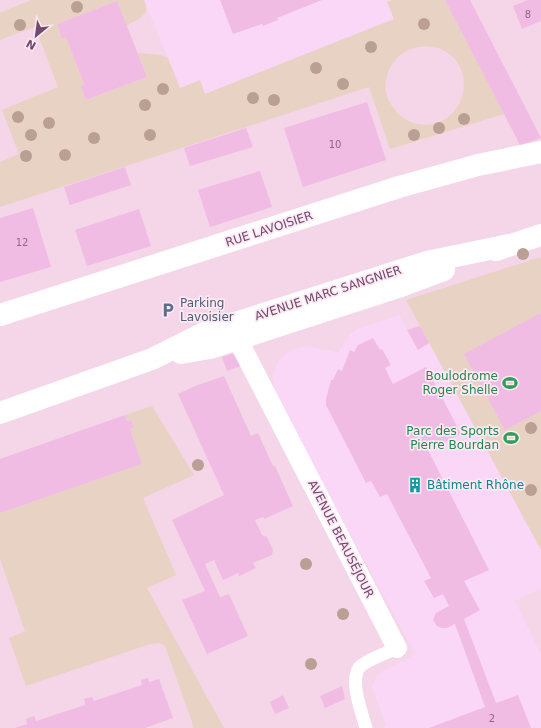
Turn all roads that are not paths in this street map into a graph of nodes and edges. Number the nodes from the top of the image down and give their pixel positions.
1 (541, 152) edge
2 (541, 235) edge
3 (509, 245) junction
4 (0, 315) edge
5 (239, 337) junction
6 (152, 359) junction
7 (0, 413) edge
8 (397, 648) joint
9 (366, 728) edge

1 - 4 street, RUE LAVOISIER
2 - 3 street, AVENUE MARC SANGNIER
3 - 5 street, AVENUE MARC SANGNIER
3 - 6 street, AVENUE MARC SANGNIER
5 - 6 street, AVENUE MARC SANGNIER
5 - 8 street, AVENUE BEAUSÉJOUR
6 - 7 street, AVENUE MARC SANGNIER
8 - 9 lane, AVENUE BEAUSÉJOUR

